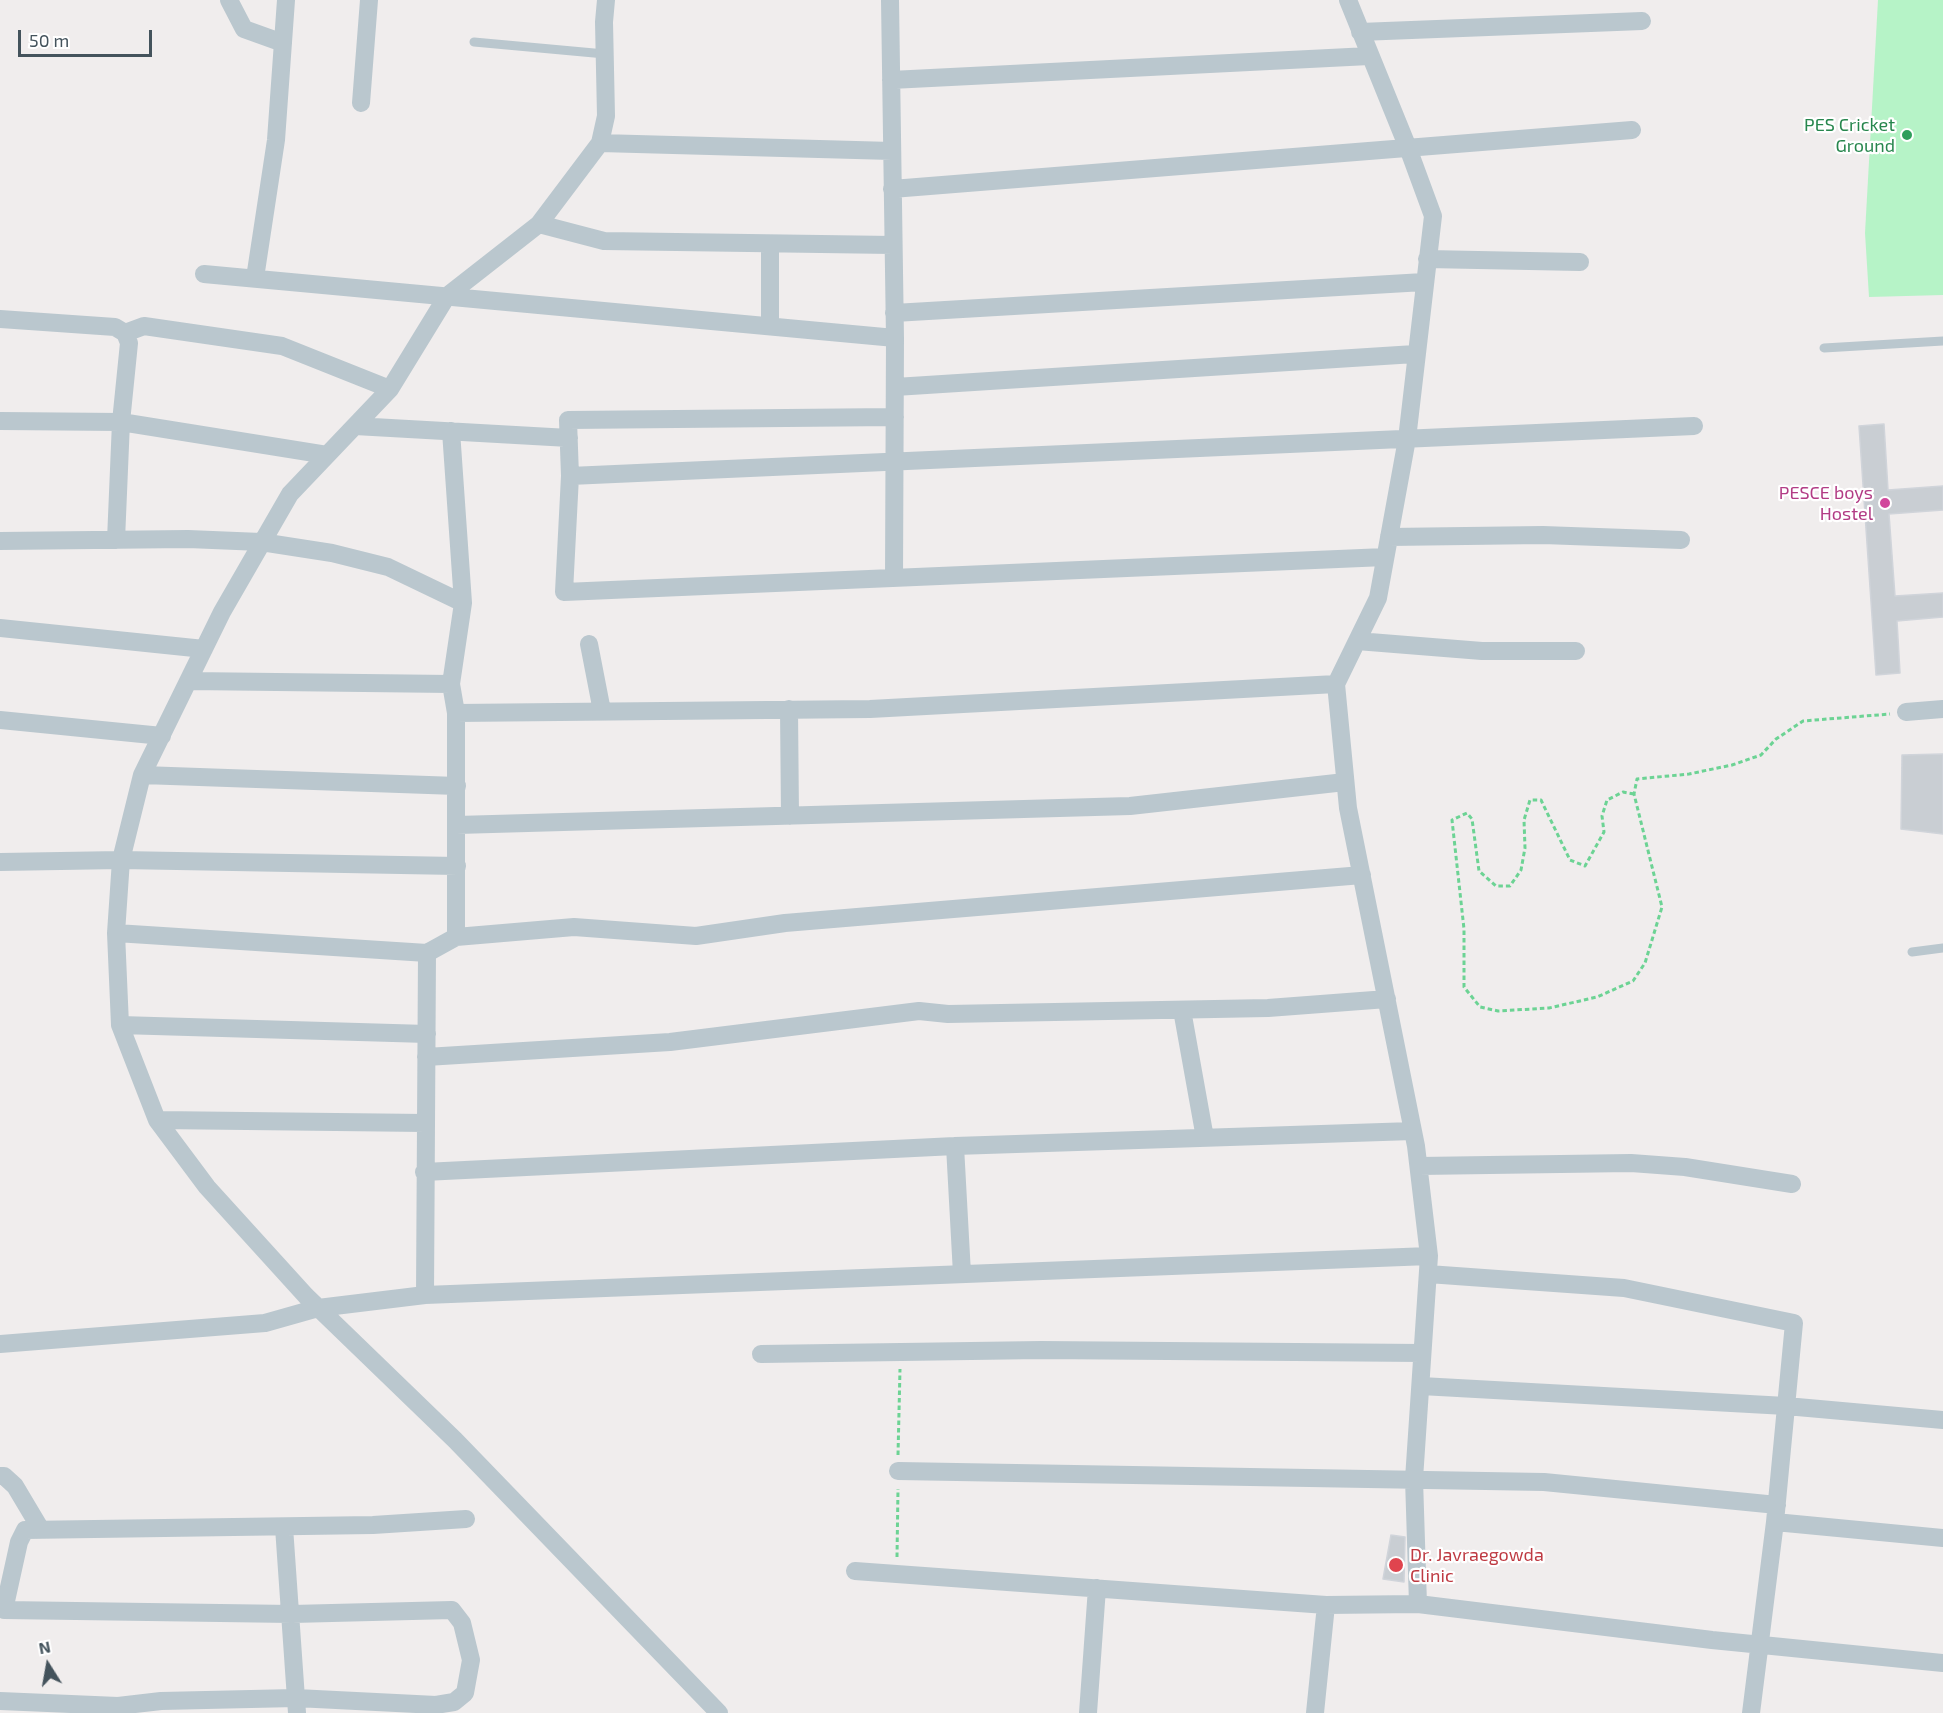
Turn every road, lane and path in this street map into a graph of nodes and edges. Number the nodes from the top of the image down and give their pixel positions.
1 (229, 0) edge
2 (286, 0) edge
3 (369, 0) edge
4 (606, 0) edge
5 (890, 0) edge
6 (1347, 0) edge
7 (1642, 21) dead end
8 (1360, 32) junction
9 (474, 42) dead end
10 (283, 43) junction
11 (605, 54) junction
12 (1369, 56) junction
13 (891, 80) junction
14 (361, 103) dead end
15 (1632, 130) dead end
16 (600, 142) junction
17 (1408, 148) junction
18 (892, 151) junction
19 (892, 189) junction
20 (539, 224) junction
21 (770, 244) junction
22 (893, 245) junction
23 (1427, 259) junction
24 (1580, 262) dead end
25 (204, 274) dead end
26 (255, 279) junction
27 (1424, 282) junction
28 (447, 296) junction
29 (894, 313) junction
30 (0, 319) edge
31 (770, 326) junction
32 (125, 333) junction
33 (895, 338) junction
34 (1943, 341) edge
35 (1824, 348) dead end
36 (1415, 354) junction
37 (895, 387) junction
38 (390, 389) junction
39 (895, 417) junction
40 (0, 421) edge
41 (121, 422) junction
42 (355, 426) junction
43 (1694, 426) dead end
44 (451, 431) junction
45 (569, 438) junction
46 (1407, 439) junction
47 (327, 455) junction
48 (894, 462) junction
49 (570, 476) junction
50 (1389, 537) junction
51 (116, 540) junction
52 (1681, 540) dead end
53 (0, 541) edge
54 (261, 542) junction
55 (1385, 557) junction
56 (894, 578) junction
57 (463, 603) junction
58 (0, 628) edge
59 (1357, 641) junction
60 (589, 644) dead end
61 (204, 649) junction
62 (1576, 651) dead end
63 (189, 681) junction
64 (452, 684) junction
65 (1336, 684) junction
66 (789, 709) junction
67 (1943, 709) edge
68 (602, 711) junction
69 (456, 712) junction
70 (1906, 712) joint
71 (0, 720) edge
72 (162, 736) junction
73 (142, 775) junction
74 (1345, 783) junction
75 (457, 786) junction
76 (1634, 794) junction
77 (790, 816) junction
78 (458, 825) junction
79 (121, 860) junction
80 (0, 862) edge
81 (457, 866) junction
82 (1362, 875) junction
83 (116, 933) junction
84 (456, 937) junction
85 (1943, 948) edge
86 (1912, 952) dead end
87 (427, 953) junction
88 (1387, 999) junction
89 (1182, 1010) junction
90 (120, 1025) junction
91 (427, 1034) junction
92 (426, 1057) junction
93 (157, 1120) junction
94 (425, 1123) junction
95 (1413, 1131) junction
96 (1205, 1138) junction
97 (956, 1146) junction
98 (1419, 1167) junction
99 (424, 1172) junction
100 (1792, 1184) dead end
101 (1428, 1265) junction
102 (962, 1274) junction
103 (425, 1295) junction
104 (318, 1308) junction
105 (0, 1344) edge
106 (1422, 1353) junction
107 (761, 1354) dead end
108 (1420, 1386) junction
109 (1786, 1406) junction
110 (1943, 1420) edge
111 (898, 1472) dead end
112 (0, 1476) edge
113 (1414, 1479) junction
114 (1776, 1514) junction
115 (466, 1519) dead end
116 (284, 1527) junction
117 (40, 1528) junction
118 (1943, 1538) edge
119 (855, 1571) dead end
120 (1097, 1588) junction
121 (1418, 1604) junction
122 (1326, 1605) junction
123 (292, 1614) junction
124 (1759, 1644) junction
125 (1943, 1663) edge
126 (0, 1701) edge
127 (296, 1706) edge
128 (118, 1709) edge
129 (719, 1713) edge
130 (1088, 1713) edge
131 (1315, 1713) edge
132 (1751, 1713) edge

1 - 10 street
2 - 10 street
3 - 14 street
4 - 11 street
5 - 13 street
6 - 8 street
7 - 8 street
8 - 12 street
9 - 11 lane
10 - 26 street
11 - 16 street
12 - 13 street
12 - 17 street
13 - 18 street
15 - 17 street
16 - 18 street
16 - 20 street
17 - 19 street
17 - 23 street
18 - 19 street
19 - 22 street
20 - 21 street
20 - 28 street
21 - 22 street
21 - 31 street
22 - 29 street
23 - 24 street
23 - 27 street
25 - 26 street
26 - 28 street
27 - 29 street
27 - 36 street
28 - 31 street
28 - 38 street
29 - 33 street
30 - 32 street
31 - 33 street
32 - 38 street
32 - 41 street
33 - 37 street
34 - 35 lane
36 - 37 street
36 - 46 street
37 - 39 street
38 - 42 street
39 - 45 street
39 - 48 street
40 - 41 street
41 - 47 street
41 - 51 street
42 - 44 street
42 - 47 street
43 - 46 street
44 - 45 street
44 - 57 street
45 - 49 street
46 - 48 street
46 - 50 street
47 - 54 street
48 - 49 street
48 - 56 street
49 - 56 street
50 - 52 street
50 - 55 street
51 - 53 street
51 - 54 street
54 - 57 street
54 - 61 street
55 - 56 street
55 - 59 street
57 - 64 street
58 - 61 street
59 - 62 street
59 - 65 street
60 - 68 street
61 - 63 street
63 - 64 street
63 - 72 street
64 - 69 street
65 - 66 street
65 - 74 street
66 - 68 street
66 - 77 street
67 - 70 street
68 - 69 street
69 - 75 street
70 - 76 path
71 - 72 street
72 - 73 street
73 - 75 street
73 - 79 street
74 - 77 street
74 - 82 street
75 - 78 street
76 - 76 path
77 - 78 street
78 - 81 street
79 - 80 street
79 - 81 street
79 - 83 street
81 - 84 street
82 - 84 street
82 - 88 street
83 - 87 street
83 - 90 street
84 - 87 street
85 - 86 lane
87 - 91 street
88 - 89 street
88 - 95 street
89 - 92 street
89 - 96 street
90 - 91 street
90 - 93 street
91 - 92 street
92 - 94 street
93 - 94 street
93 - 104 street
94 - 99 street
95 - 96 street
95 - 98 street
96 - 97 street
97 - 99 street
97 - 102 street
98 - 100 street
98 - 101 street
99 - 103 street
101 - 102 street
101 - 106 street
101 - 109 street
102 - 103 street
103 - 104 street
104 - 105 street
104 - 129 street
106 - 107 street
106 - 108 street
108 - 109 street
108 - 113 street
109 - 110 street
109 - 114 street
111 - 113 street
112 - 117 street
113 - 114 street
113 - 121 street
114 - 118 street
114 - 124 street
115 - 116 street
116 - 117 street
116 - 123 street
117 - 123 street
119 - 120 street
120 - 122 street
120 - 130 street
121 - 122 street
121 - 124 street
122 - 131 street
123 - 127 street
123 - 127 street
124 - 125 street
124 - 132 street
126 - 128 street
127 - 128 street

